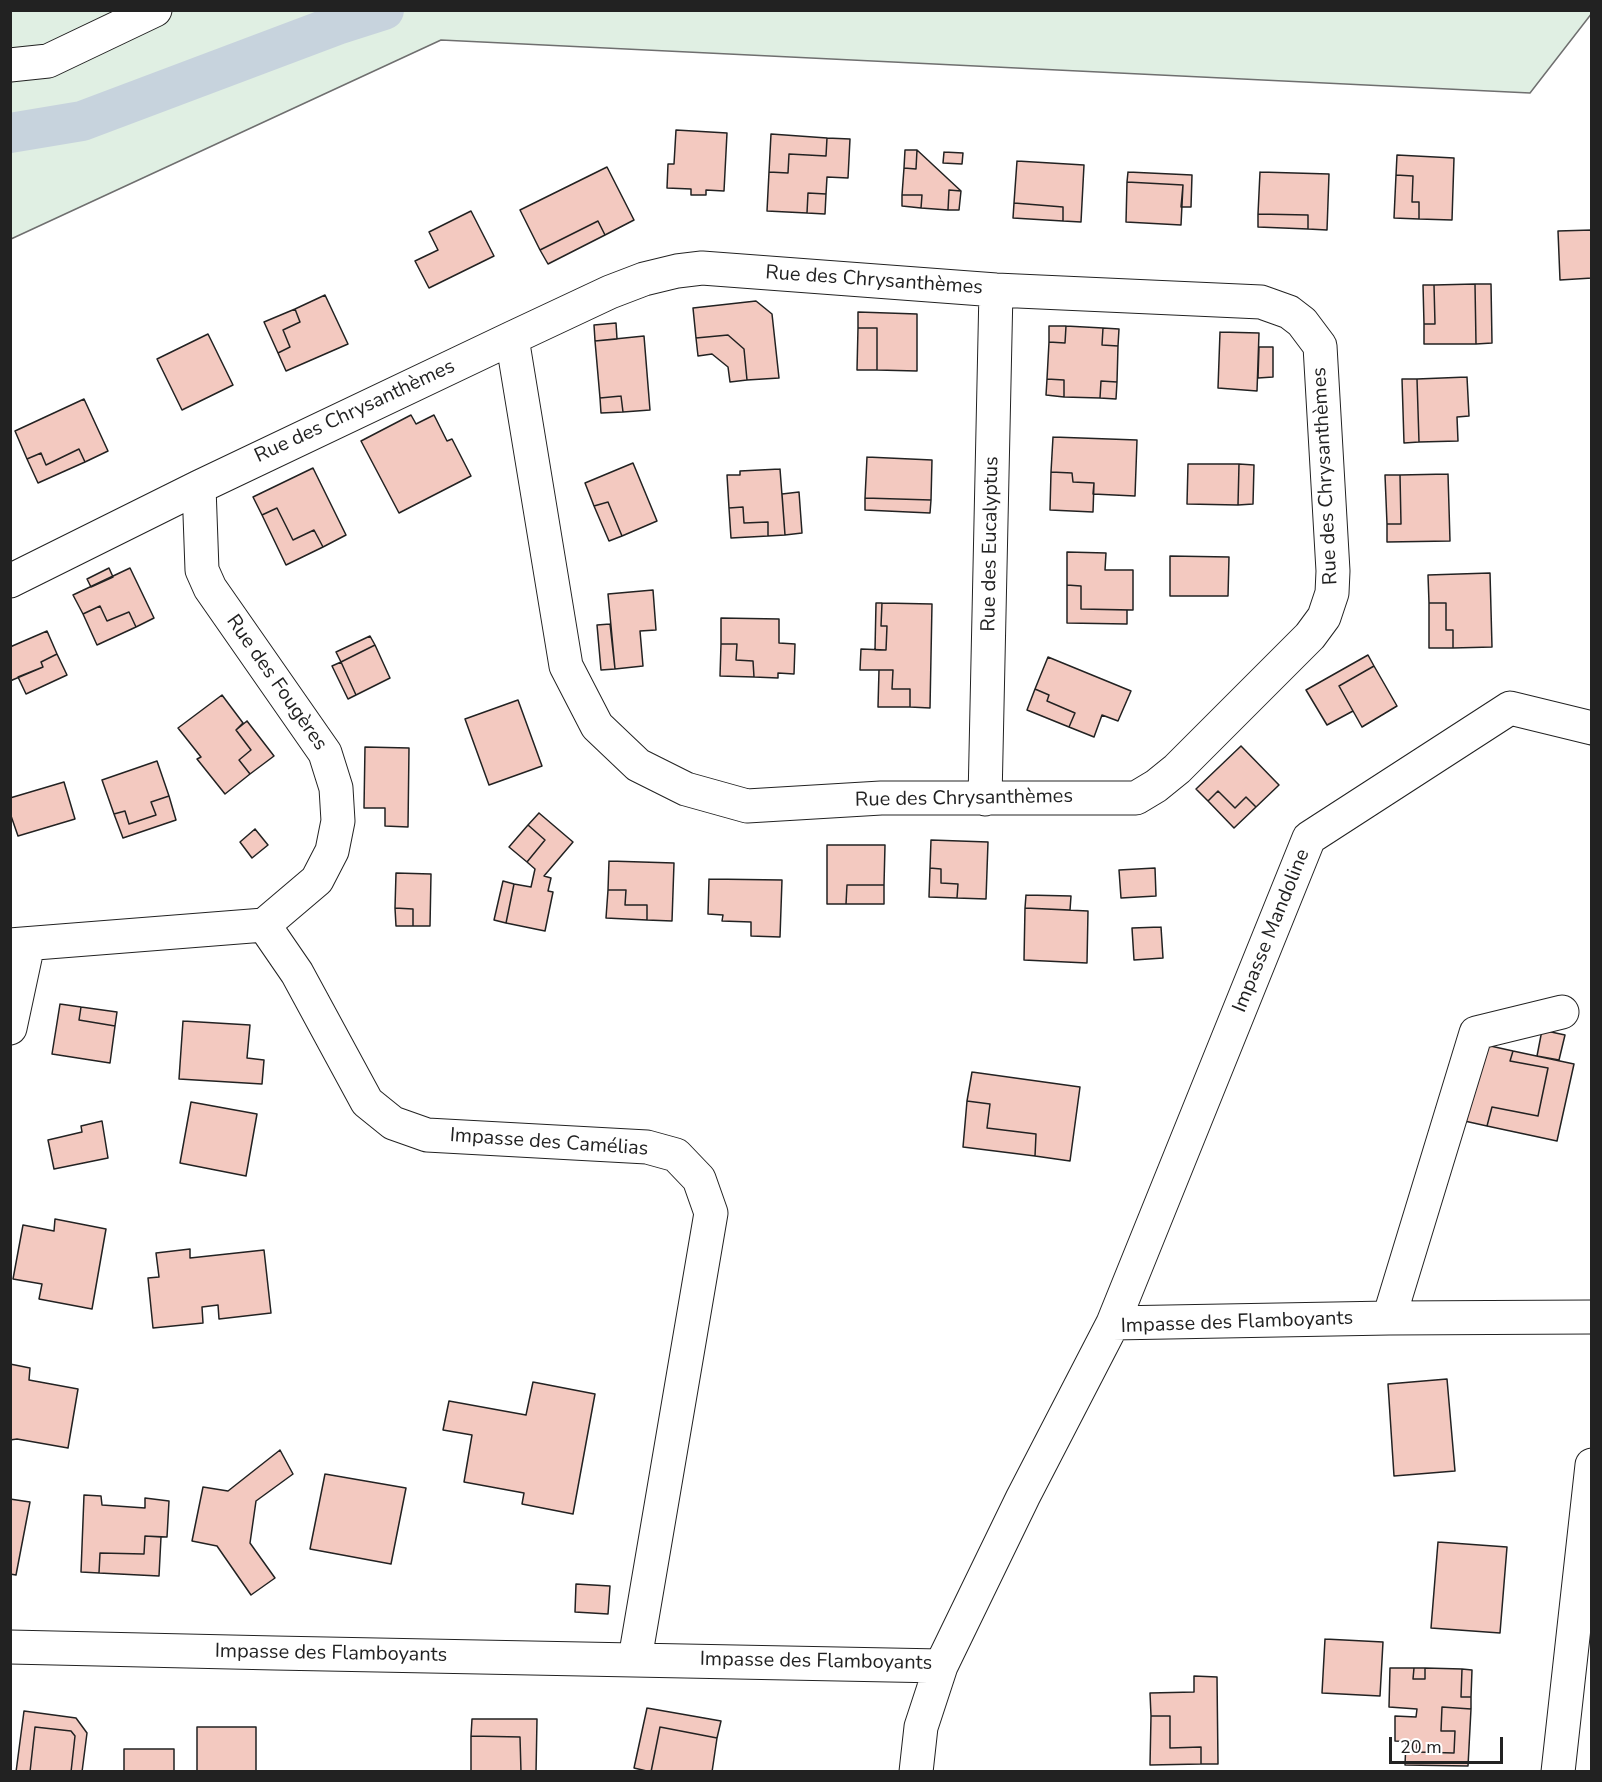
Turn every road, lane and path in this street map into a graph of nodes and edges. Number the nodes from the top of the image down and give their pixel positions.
1 (155, 10) edge
2 (10, 65) edge
3 (996, 290) junction
4 (512, 338) junction
5 (199, 487) junction
6 (10, 581) edge
7 (1592, 728) edge
8 (986, 799) junction
9 (264, 925) junction
10 (19, 945) edge
11 (1562, 1012) dead end
12 (10, 1028) edge
13 (1592, 1317) edge
14 (1389, 1318) junction
15 (1113, 1323) junction
16 (1592, 1465) edge
17 (10, 1647) edge
18 (635, 1659) junction
19 (941, 1666) junction
20 (916, 1772) edge
21 (1558, 1772) edge

1 - 2 street
3 - 4 street, Rue des Chrysanthèmes
3 - 8 street, Rue des Eucalyptus
3 - 8 street, Rue des Chrysanthèmes
4 - 5 street, Rue des Chrysanthèmes
4 - 8 street, Rue des Chrysanthèmes
5 - 6 street, Rue des Chrysanthèmes
5 - 9 street, Rue des Fougères
7 - 15 street, Impasse Mandoline
9 - 10 street
9 - 18 street, Impasse des Camélias
10 - 12 street
11 - 14 street
13 - 14 street, Impasse des Flamboyants
14 - 15 street, Impasse des Flamboyants
15 - 19 street, Impasse des Flamboyants
16 - 21 street
17 - 18 street, Impasse des Flamboyants
18 - 19 street, Impasse des Flamboyants
19 - 20 street

